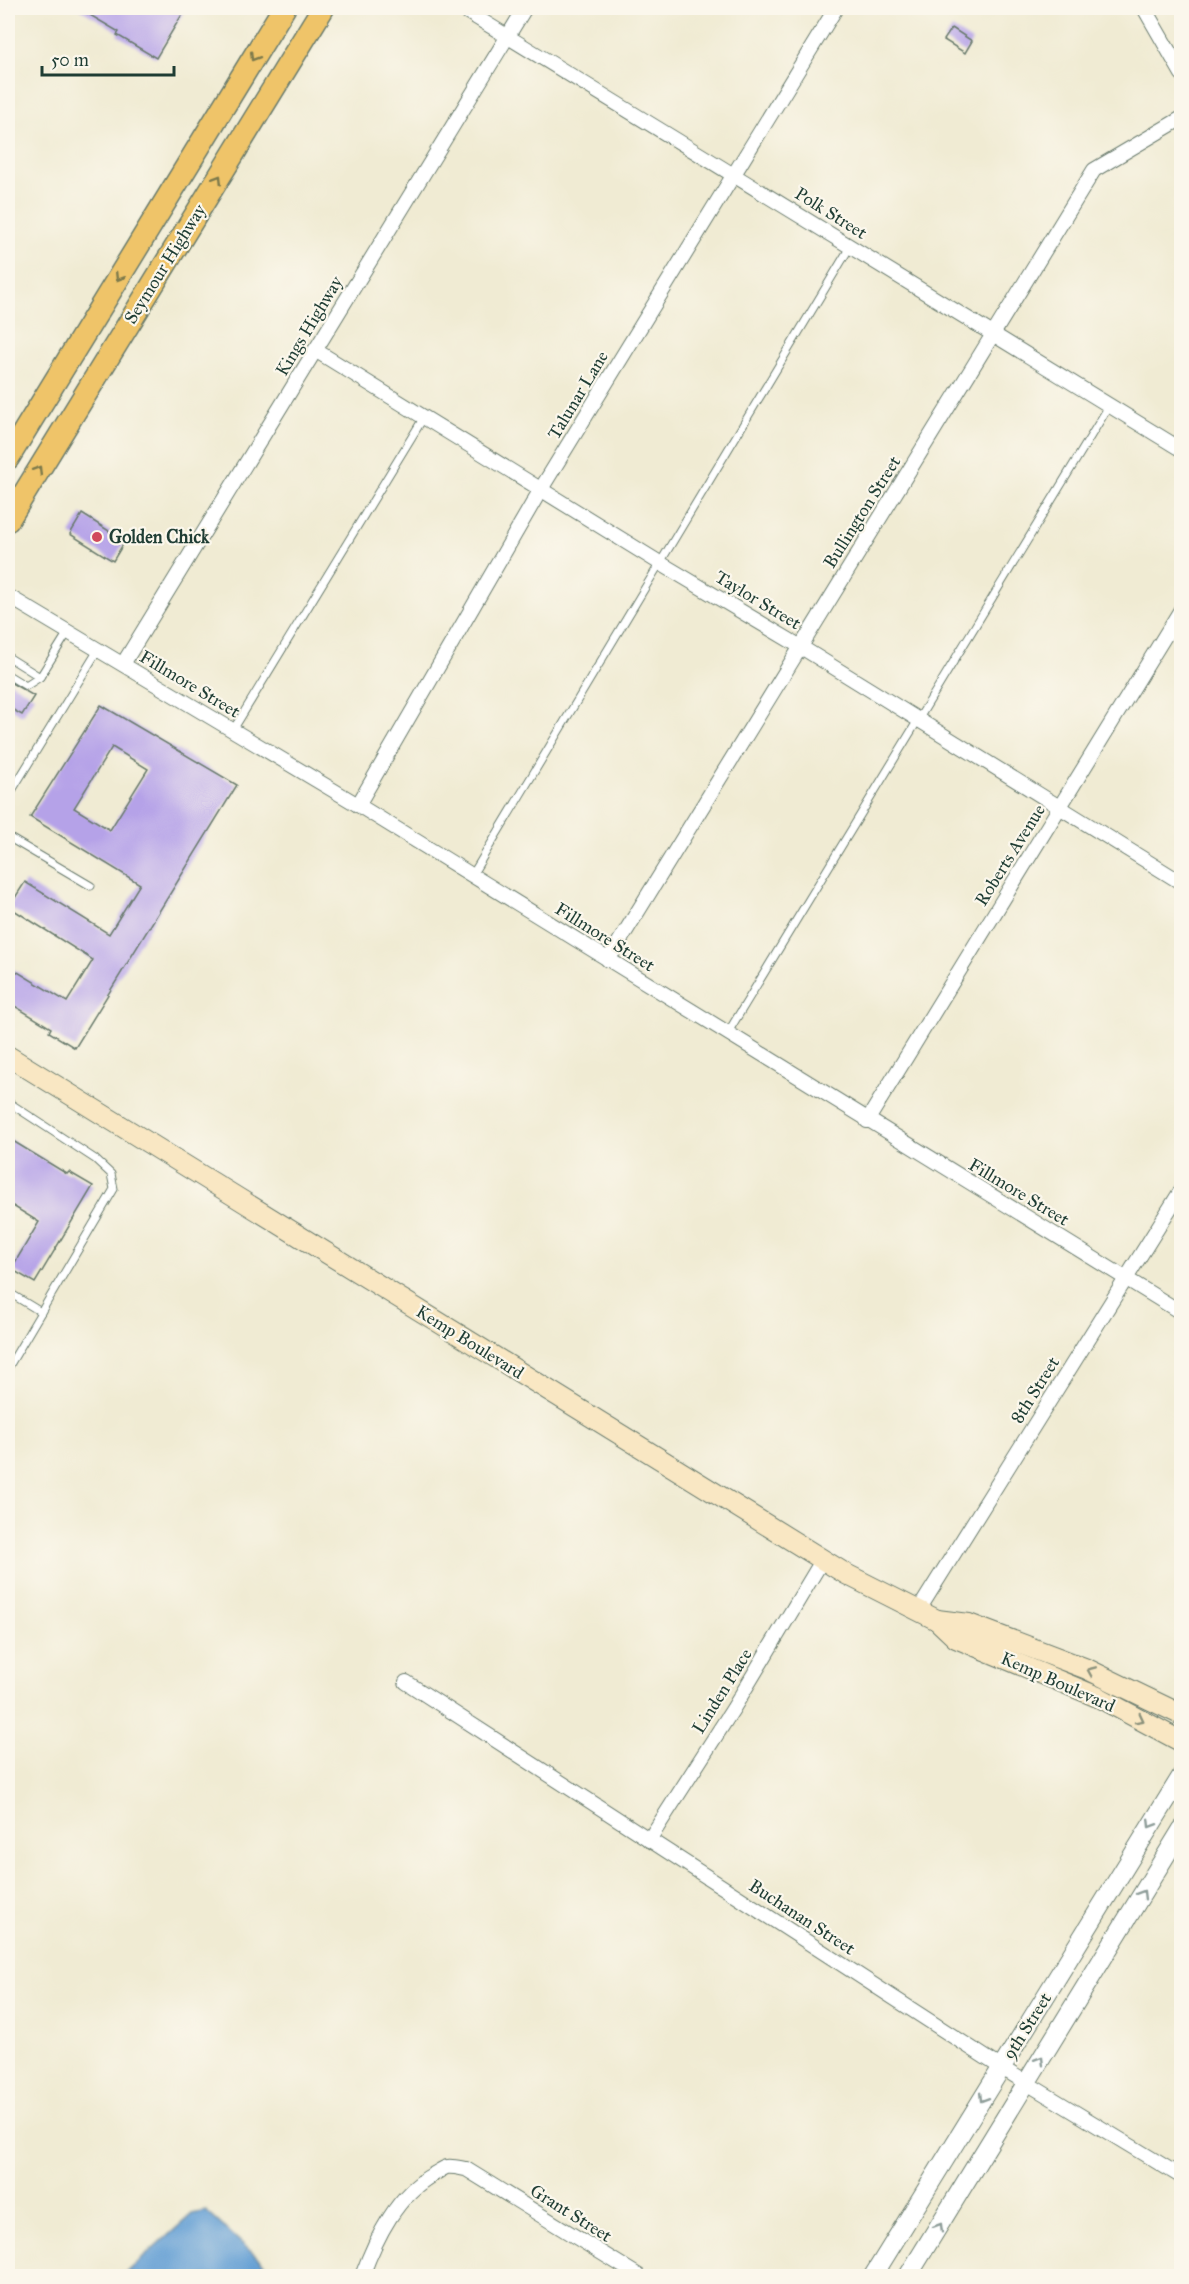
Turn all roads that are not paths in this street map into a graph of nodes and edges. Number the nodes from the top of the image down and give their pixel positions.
1 (323, 8) edge
2 (461, 8) edge
3 (525, 8) edge
4 (836, 8) edge
5 (1144, 8) edge
6 (280, 9) edge
7 (507, 36) junction
8 (1182, 74) edge
9 (1182, 118) edge
10 (734, 173) junction
11 (138, 245) junction
12 (851, 246) junction
13 (166, 262) junction
14 (993, 334) junction
15 (315, 350) junction
16 (1110, 406) junction
17 (423, 417) junction
18 (1182, 450) edge
19 (8, 458) edge
20 (541, 489) junction
21 (8, 520) edge
22 (660, 563) junction
23 (8, 596) edge
24 (1182, 608) edge
25 (68, 632) junction
26 (801, 647) junction
27 (99, 650) junction
28 (8, 657) edge
29 (123, 664) junction
30 (8, 675) edge
31 (40, 677) junction
32 (918, 720) junction
33 (233, 730) junction
34 (8, 793) edge
35 (358, 805) junction
36 (1060, 808) junction
37 (8, 837) edge
38 (471, 877) junction
39 (1182, 883) edge
40 (91, 886) dead end
41 (609, 960) junction
42 (727, 1034) junction
43 (8, 1056) edge
44 (8, 1102) edge
45 (867, 1121) junction
46 (1182, 1189) edge
47 (1126, 1279) junction
48 (8, 1292) edge
49 (41, 1312) junction
50 (1182, 1313) edge
51 (8, 1368) edge
52 (823, 1559) junction
53 (918, 1611) junction
54 (937, 1620) junction
55 (406, 1682) dead end
56 (1182, 1715) edge
57 (1182, 1742) edge
58 (1182, 1775) edge
59 (1182, 1829) edge
60 (649, 1840) junction
61 (1002, 2068) junction
62 (1027, 2083) junction
63 (1182, 2177) edge
64 (362, 2277) edge
65 (639, 2277) edge
66 (873, 2277) edge
67 (908, 2277) edge

13 -> 1 main road, Seymour Highway
2 - 7 street, Polk Street
3 - 7 street, Kings Highway
4 - 10 street, Talunar Lane
5 - 8 street
6 -> 11 main road, Seymour Highway
7 - 10 street, Polk Street
7 - 15 street, Kings Highway
9 - 14 street, Bullington Street
10 - 12 street, Polk Street
10 - 20 street, Talunar Lane
11 - 13 main road
11 -> 19 main road, Seymour Highway
12 - 14 street, Polk Street
12 - 22 lane
21 -> 13 main road, Seymour Highway
14 - 16 street, Polk Street
14 - 26 street, Bullington Street
15 - 17 street, Taylor Street
15 - 29 street, Kings Highway
16 - 18 street, Polk Street
16 - 32 lane
17 - 20 street, Taylor Street
17 - 33 lane
20 - 22 street, Taylor Street
20 - 35 street, Talunar Lane
22 - 26 street, Taylor Street
22 - 38 lane
23 - 25 street, Fillmore Street
24 - 36 street, Roberts Avenue
25 - 27 street, Fillmore Street
25 - 31 lane
26 - 32 street, Taylor Street
26 - 41 street, Bullington Street
27 - 29 street, Fillmore Street
27 - 34 lane
28 - 31 lane
29 - 33 street, Fillmore Street
30 - 31 lane
32 - 36 street, Taylor Street
32 - 42 lane
33 - 35 street, Fillmore Street
35 - 38 street, Fillmore Street
36 - 39 street, Taylor Street
36 - 45 street, Roberts Avenue
37 - 40 lane
38 - 41 street, Fillmore Street
41 - 42 street, Fillmore Street
42 - 45 street, Fillmore Street
43 - 52 main road, Kemp Boulevard
44 - 49 lane
45 - 47 street, Fillmore Street
46 - 47 street, 8th Street
47 - 50 street, Fillmore Street
47 - 53 street, 8th Street
48 - 49 lane
49 - 51 lane
52 - 53 main road, Kemp Boulevard
52 - 60 street, Linden Place
53 - 54 main road, Kemp Boulevard
56 -> 54 main road, Kemp Boulevard
54 -> 57 main road, Kemp Boulevard
55 - 60 street, Buchanan Street
58 -> 61 street, 9th Street
62 -> 59 street, 9th Street
60 - 61 street, Buchanan Street
61 - 62 street, Buchanan Street
61 -> 66 street, 9th Street
62 - 63 street, Buchanan Street
67 -> 62 street, 9th Street
64 - 65 street, Grant Street

